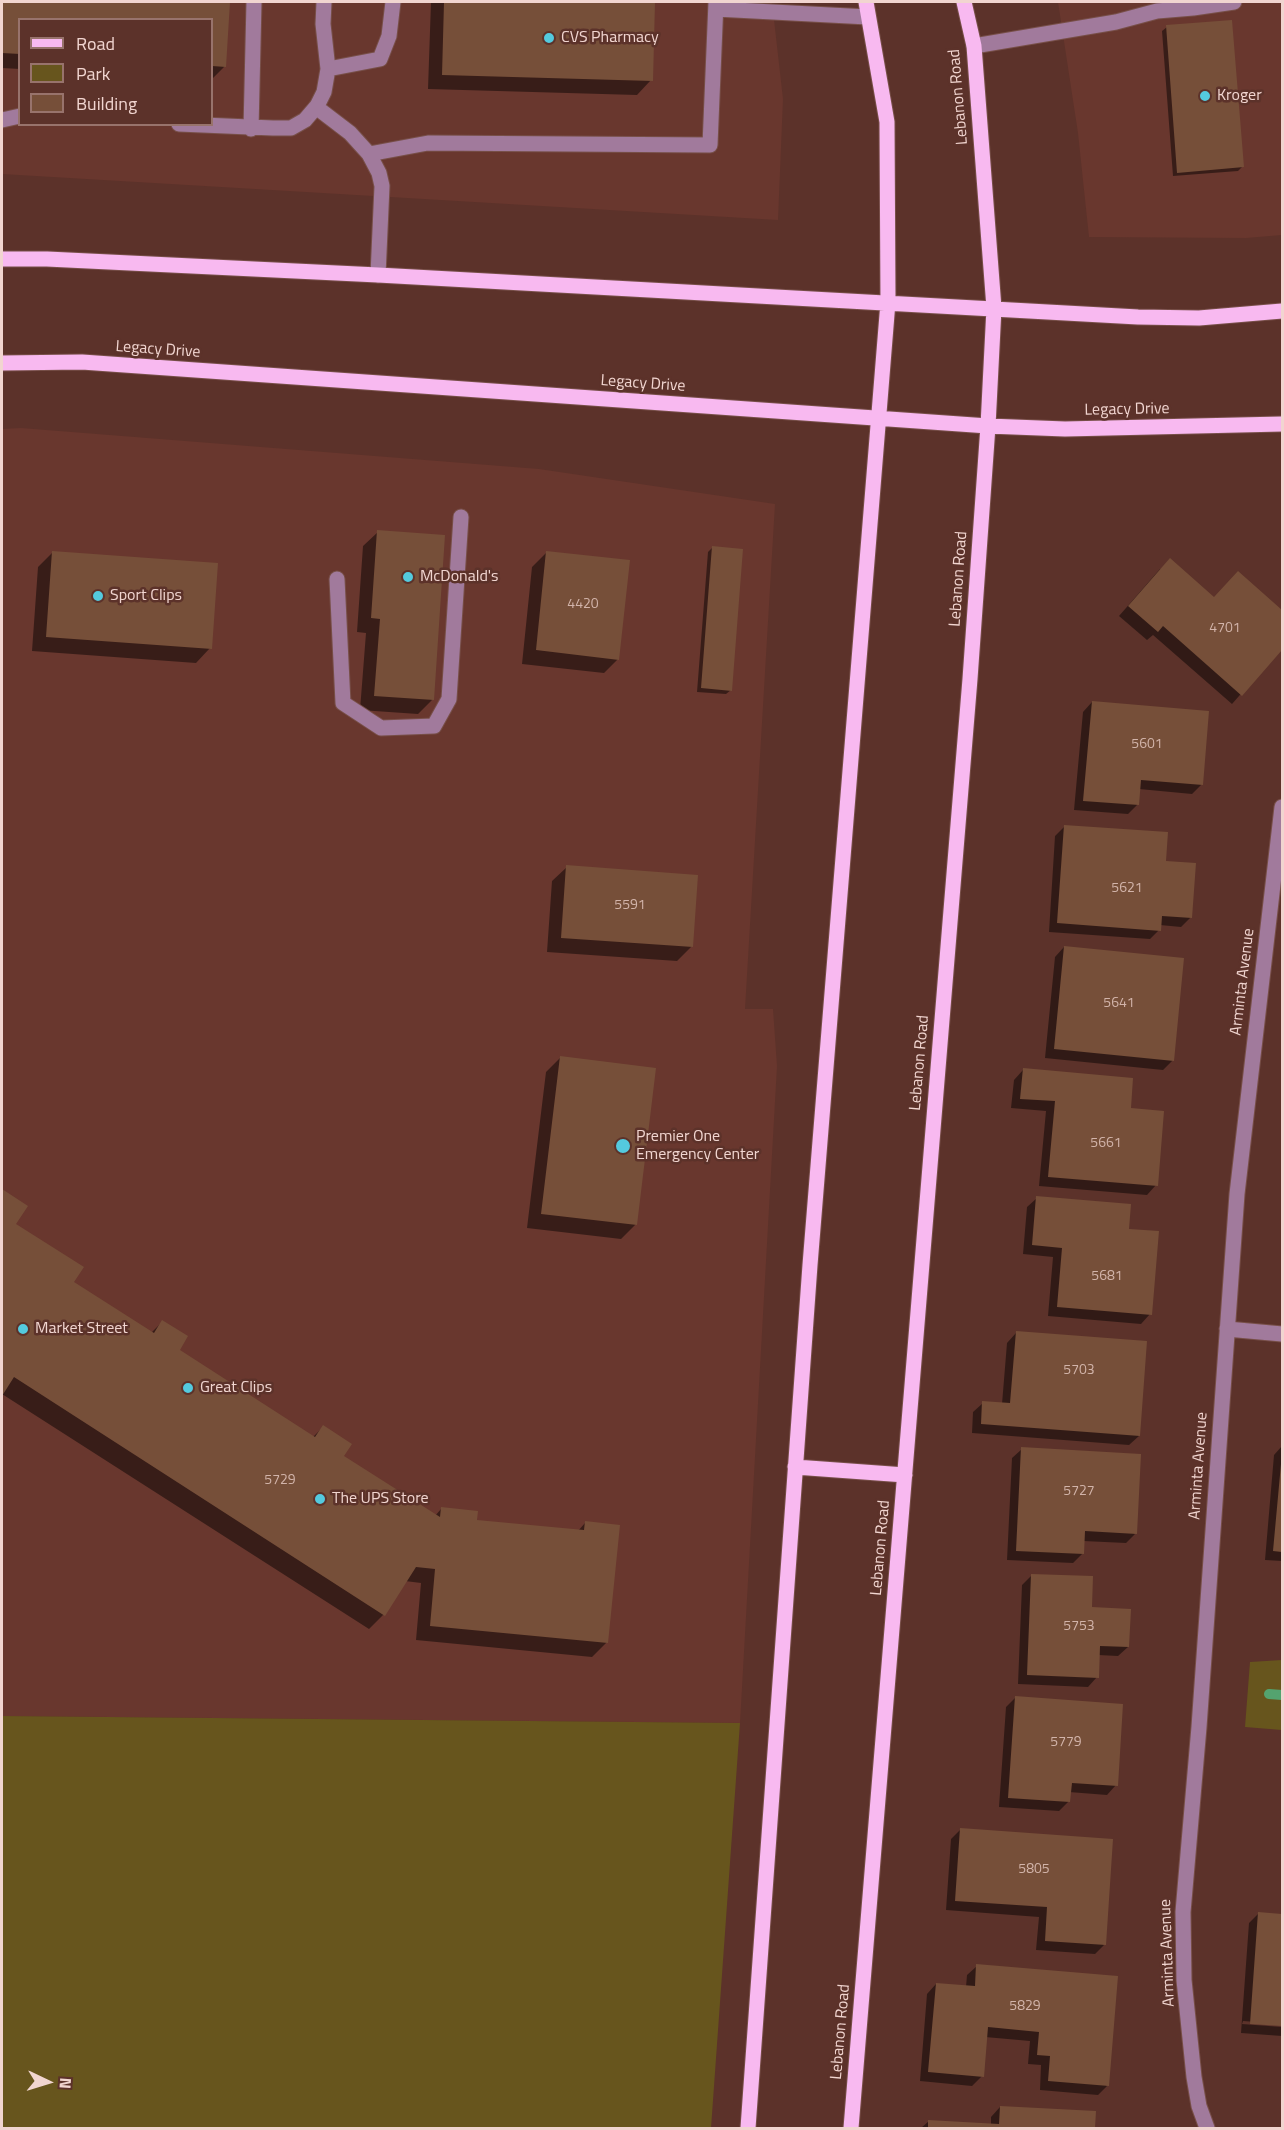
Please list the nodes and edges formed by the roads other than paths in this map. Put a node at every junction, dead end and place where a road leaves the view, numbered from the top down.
1 (254, 2) edge
2 (324, 2) edge
3 (393, 2) edge
4 (964, 2) edge
5 (1234, 2) edge
6 (716, 5) edge
7 (867, 9) edge
8 (974, 46) junction
9 (328, 69) junction
10 (316, 107) junction
11 (18, 116) edge
12 (2, 120) edge
13 (208, 126) edge
14 (251, 129) junction
15 (369, 154) junction
16 (2, 259) edge
17 (378, 275) junction
18 (888, 303) junction
19 (994, 308) junction
20 (1282, 311) edge
21 (2, 363) edge
22 (877, 418) junction
23 (1282, 424) edge
24 (988, 426) junction
25 (462, 517) dead end
26 (337, 579) dead end
27 (1282, 807) edge
28 (1227, 1329) junction
29 (1282, 1334) edge
30 (795, 1467) junction
31 (905, 1474) junction
32 (748, 2128) edge
33 (851, 2128) edge
34 (1207, 2128) edge

1 - 14 street
2 - 9 street
3 - 9 street
4 - 8 main road, Lebanon Road
5 - 8 street
6 - 7 street
6 - 15 street
7 - 18 main road
8 - 19 main road, Lebanon Road
9 - 10 street
10 - 14 street
10 - 15 street
11 - 12 street
13 - 14 street
15 - 17 street
16 - 17 main road
17 - 18 main road
18 - 19 main road
18 - 22 main road
19 - 20 main road
19 - 24 main road, Lebanon Road
21 - 22 main road, Legacy Drive
22 - 24 main road, Legacy Drive
22 - 30 main road
23 - 24 main road, Legacy Drive
24 - 31 main road, Lebanon Road
25 - 26 street
27 - 28 street, Arminta Avenue
28 - 29 street
28 - 34 street, Arminta Avenue
30 - 31 main road
30 - 32 main road
31 - 33 main road, Lebanon Road

